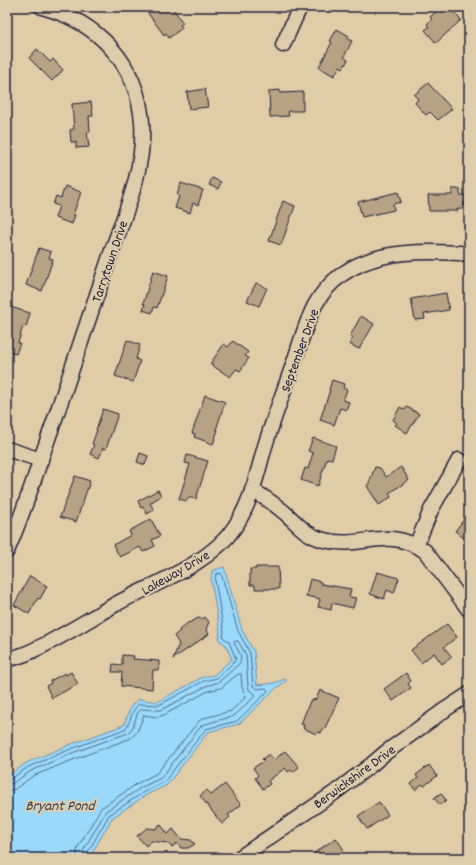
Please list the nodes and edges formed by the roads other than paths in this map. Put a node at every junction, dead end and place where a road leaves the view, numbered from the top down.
1 (42, 7) edge
2 (300, 7) edge
3 (283, 45) dead end
4 (469, 254) edge
5 (7, 449) edge
6 (40, 460) junction
7 (459, 460) dead end
8 (252, 490) junction
9 (416, 546) junction
10 (7, 551) edge
11 (469, 610) edge
12 (7, 659) edge
13 (469, 694) edge
14 (239, 858) edge

1 - 6 street, Tarrytown Drive
2 - 3 street
4 - 8 street, September Drive
5 - 6 street
6 - 10 street, Tarrytown Drive
7 - 9 street
8 - 9 street
8 - 12 street, Lakeway Drive
9 - 11 street
13 - 14 street, Berwickshire Drive

